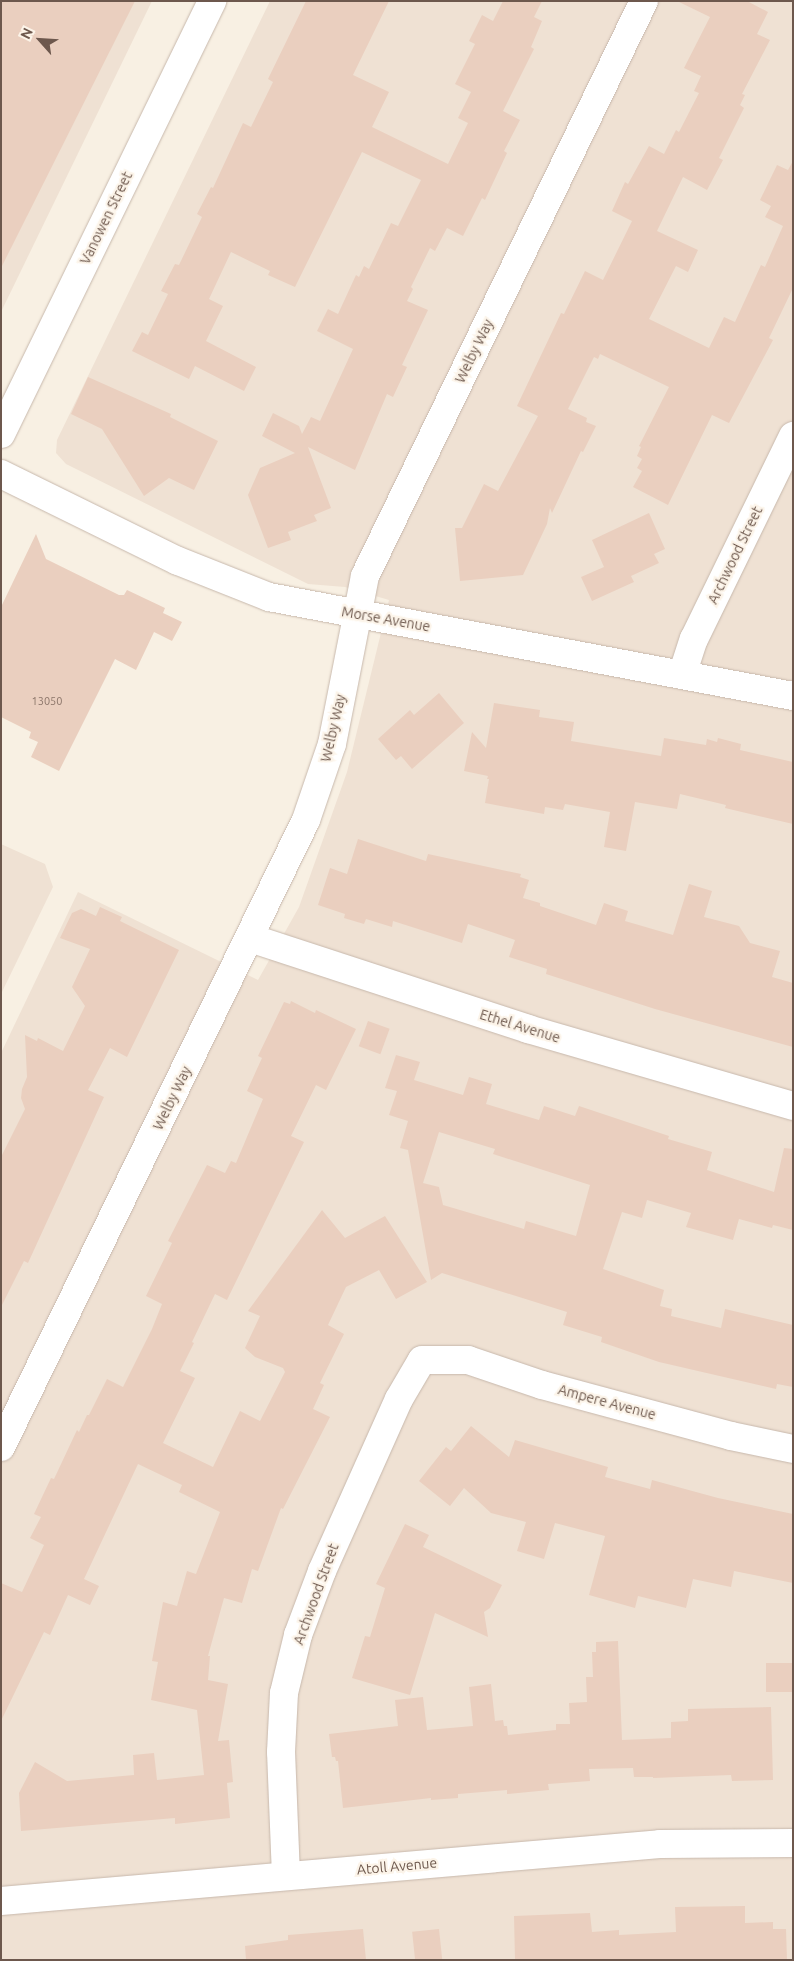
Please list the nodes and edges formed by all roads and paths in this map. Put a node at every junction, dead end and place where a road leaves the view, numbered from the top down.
1 (212, 1) edge
2 (644, 1) edge
3 (1, 434) edge
4 (793, 436) edge
5 (1, 474) edge
6 (356, 615) junction
7 (682, 675) junction
8 (793, 696) edge
9 (250, 938) junction
10 (793, 1106) edge
11 (422, 1360) joint
12 (1, 1447) edge
13 (793, 1449) edge
14 (793, 1843) edge
15 (286, 1876) junction
16 (1, 1901) edge

1 - 3 street, Vanowen Street
2 - 6 street, Welby Way
4 - 7 street, Archwood Street
5 - 6 street, Morse Avenue
6 - 7 street, Morse Avenue
6 - 9 street, Welby Way
7 - 8 street, Morse Avenue
9 - 10 street, Ethel Avenue
9 - 12 street, Welby Way
11 - 13 street, Ampere Avenue
11 - 15 street, Archwood Street
14 - 15 street, Atoll Avenue
15 - 16 street, Atoll Avenue

